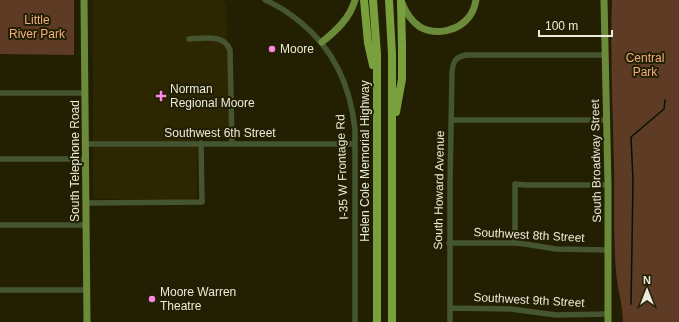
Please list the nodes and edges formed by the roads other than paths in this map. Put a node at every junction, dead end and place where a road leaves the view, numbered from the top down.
1 (84, 0) edge
2 (265, 0) edge
3 (355, 0) edge
4 (364, 0) edge
5 (373, 0) edge
6 (389, 0) edge
7 (476, 0) edge
8 (604, 0) edge
9 (401, 1) edge
10 (190, 39) dead end
11 (322, 42) junction
12 (605, 55) junction
13 (377, 80) junction
14 (0, 93) edge
15 (85, 93) junction
16 (452, 120) junction
17 (607, 120) junction
18 (392, 135) junction
19 (201, 143) junction
20 (86, 144) junction
21 (232, 144) junction
22 (355, 144) junction
23 (0, 159) edge
24 (86, 159) junction
25 (608, 185) junction
26 (86, 203) junction
27 (0, 225) edge
28 (86, 225) junction
29 (449, 243) junction
30 (515, 243) junction
31 (607, 250) junction
32 (0, 290) edge
33 (87, 290) junction
34 (450, 308) junction
35 (608, 318) edge
36 (87, 322) edge
37 (355, 322) edge
38 (377, 322) edge
39 (392, 322) edge
40 (450, 322) edge

1 - 15 main road, South Telephone Road
2 - 11 street, I-35 W Frontage Rd
3 - 11 main road
4 - 13 highway
5 - 13 highway, Helen Cole Memorial Highway
6 - 18 highway
7 - 9 main road
8 - 12 main road, South Broadway Street
9 - 18 highway
10 - 21 street
11 - 22 street, I-35 W Frontage Rd
12 - 16 street, South Howard Avenue
12 - 17 main road, South Broadway Street
13 - 38 highway, Helen Cole Memorial Highway
14 - 15 street
15 - 20 main road, South Telephone Road
16 - 17 street
16 - 29 street, South Howard Avenue
17 - 25 main road, South Broadway Street
18 - 39 highway
19 - 20 street, Southwest 6th Street
19 - 21 street, Southwest 6th Street
19 - 26 street
20 - 24 main road, South Telephone Road
21 - 22 street, Southwest 6th Street
22 - 37 street, I-35 W Frontage Rd
23 - 24 street
24 - 26 main road, South Telephone Road
25 - 30 street
25 - 31 main road, South Broadway Street
26 - 28 main road, South Telephone Road
27 - 28 street
28 - 33 main road, South Telephone Road
29 - 30 street, Southwest 8th Street
29 - 34 street, South Howard Avenue
30 - 31 street, Southwest 8th Street
31 - 35 main road, South Broadway Street
32 - 33 street
33 - 36 main road, South Telephone Road
34 - 35 street, Southwest 9th Street
34 - 40 street, South Howard Avenue

